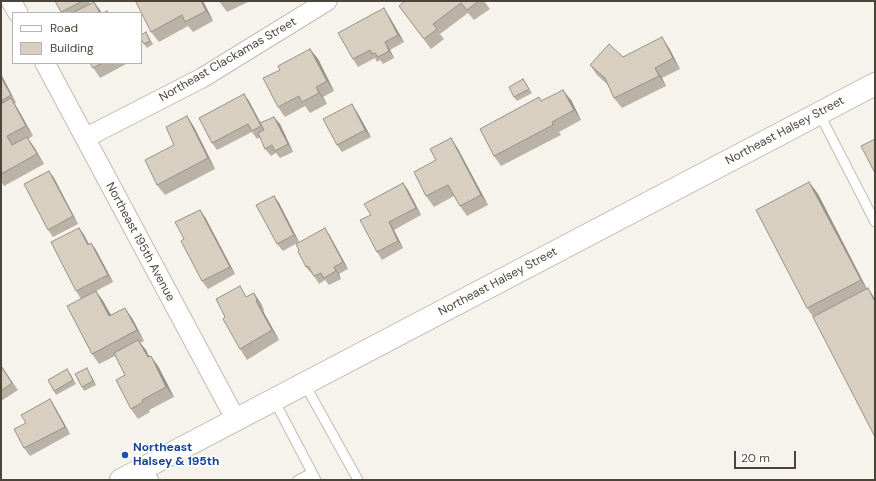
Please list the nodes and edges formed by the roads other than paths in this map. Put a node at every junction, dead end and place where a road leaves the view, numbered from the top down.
1 (11, 1) edge
2 (327, 1) edge
3 (17, 12) edge
4 (46, 64) edge
5 (875, 84) edge
6 (819, 113) junction
7 (85, 138) junction
8 (875, 222) edge
9 (304, 384) junction
10 (274, 400) junction
11 (236, 420) junction
12 (150, 473) edge
13 (314, 476) edge
14 (121, 480) edge
15 (298, 480) edge
16 (358, 480) edge

1 - 3 street
2 - 7 street, Northeast Clackamas Street
4 - 7 street, Northeast 195th Avenue
5 - 6 street, Northeast Halsey Street
6 - 8 lane
6 - 9 street, Northeast Halsey Street
7 - 11 street, Northeast 195th Avenue
9 - 10 street, Northeast Halsey Street
9 - 16 lane
10 - 11 street, Northeast Halsey Street
10 - 13 lane
11 - 12 street, Northeast Halsey Street
12 - 14 street, Northeast Halsey Street
13 - 15 lane

